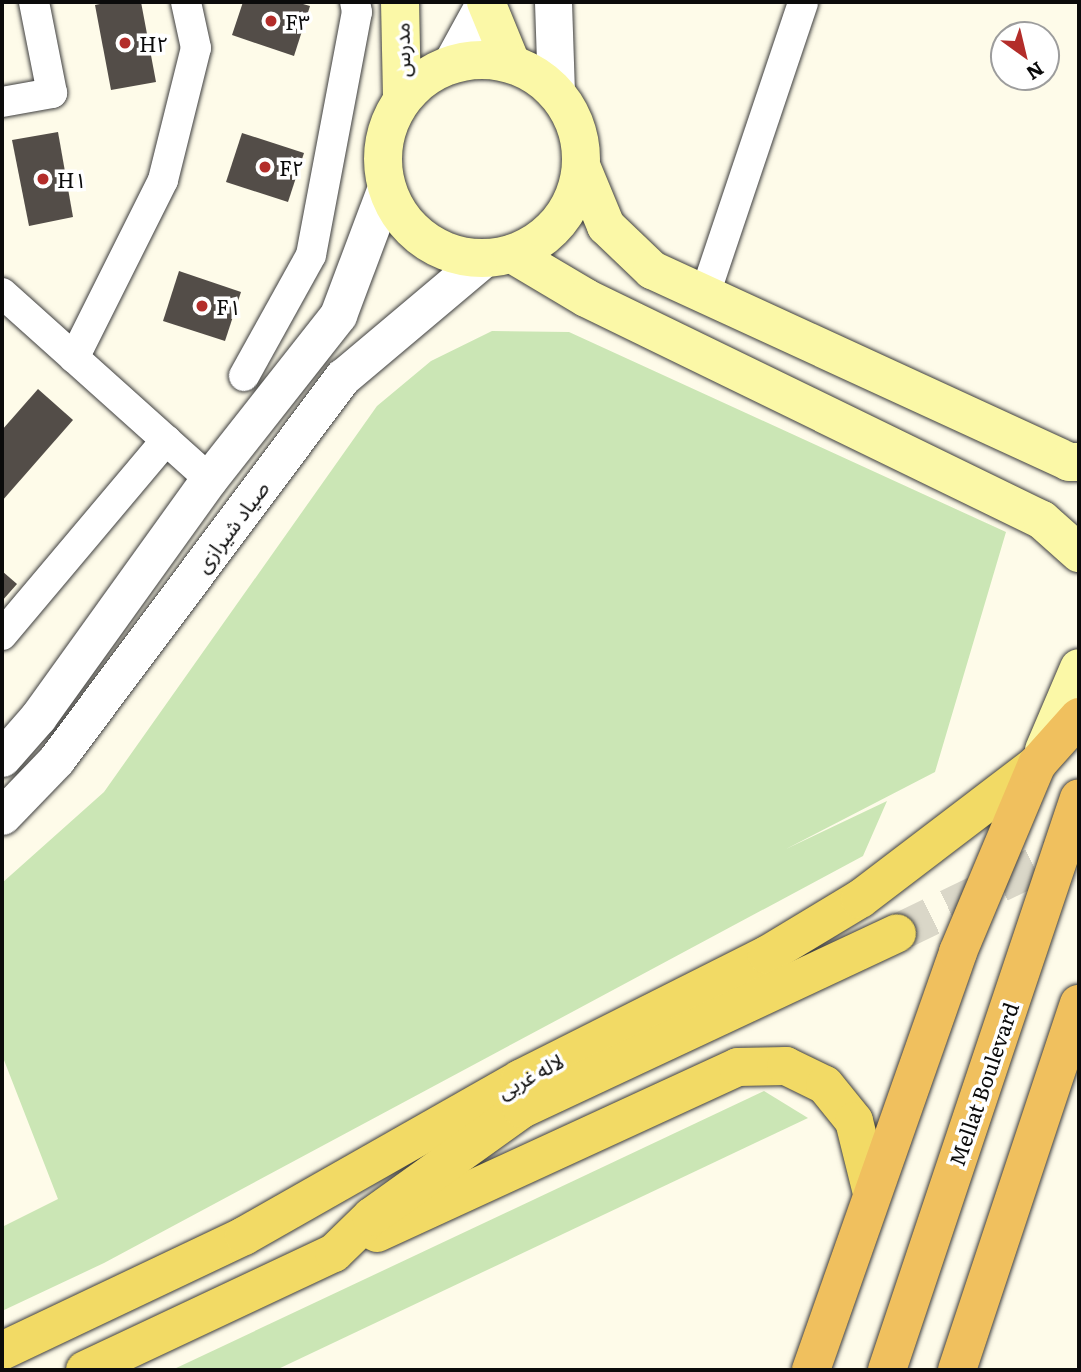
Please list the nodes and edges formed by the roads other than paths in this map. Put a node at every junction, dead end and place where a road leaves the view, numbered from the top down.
1 (34, 2) edge
2 (186, 2) edge
3 (355, 2) edge
4 (400, 2) edge
5 (486, 2) edge
6 (553, 2) edge
7 (803, 2) edge
8 (511, 63) junction
9 (451, 64) junction
10 (556, 91) junction
11 (402, 99) junction
12 (2, 102) edge
13 (582, 168) junction
14 (386, 187) junction
15 (498, 257) junction
16 (2, 293) edge
17 (705, 294) junction
18 (74, 358) junction
19 (244, 376) dead end
20 (166, 440) junction
21 (1079, 462) edge
22 (209, 479) junction
23 (1079, 553) edge
24 (2, 635) edge
25 (1079, 668) edge
26 (1079, 718) edge
27 (2, 758) edge
28 (1037, 764) junction
29 (1079, 798) edge
30 (2, 816) edge
31 (897, 933) tunnel mouth
32 (1079, 1004) edge
33 (871, 1189) junction
34 (334, 1253) junction
35 (2, 1350) edge
36 (85, 1370) edge
37 (811, 1370) edge
38 (887, 1370) edge
39 (957, 1370) edge

1 - 12 street
2 - 18 street
3 - 19 street
4 - 11 main road, مدرس
5 - 8 main road
5 - 9 street
6 - 10 street
7 - 17 street
8 - 9 main road
8 - 10 main road
9 - 11 main road
10 - 13 main road
11 - 14 main road
13 - 15 main road
13 - 17 main road
14 - 15 main road
14 - 22 street, صیاد شیرازی
15 - 23 main road
15 - 30 street, صیاد شیرازی
16 - 18 street
17 - 21 main road
18 - 20 street
20 - 22 street
20 - 24 street
22 - 27 street, صیاد شیرازی
25 - 28 main road
26 - 28 highway
28 - 33 highway
28 - 35 main road, لاله غربی
29 - 38 highway, Mellat Boulevard
31 - 34 main road, لاله غربی
32 - 39 highway
33 - 34 main road
33 - 37 highway
34 - 36 main road, لاله غربی

